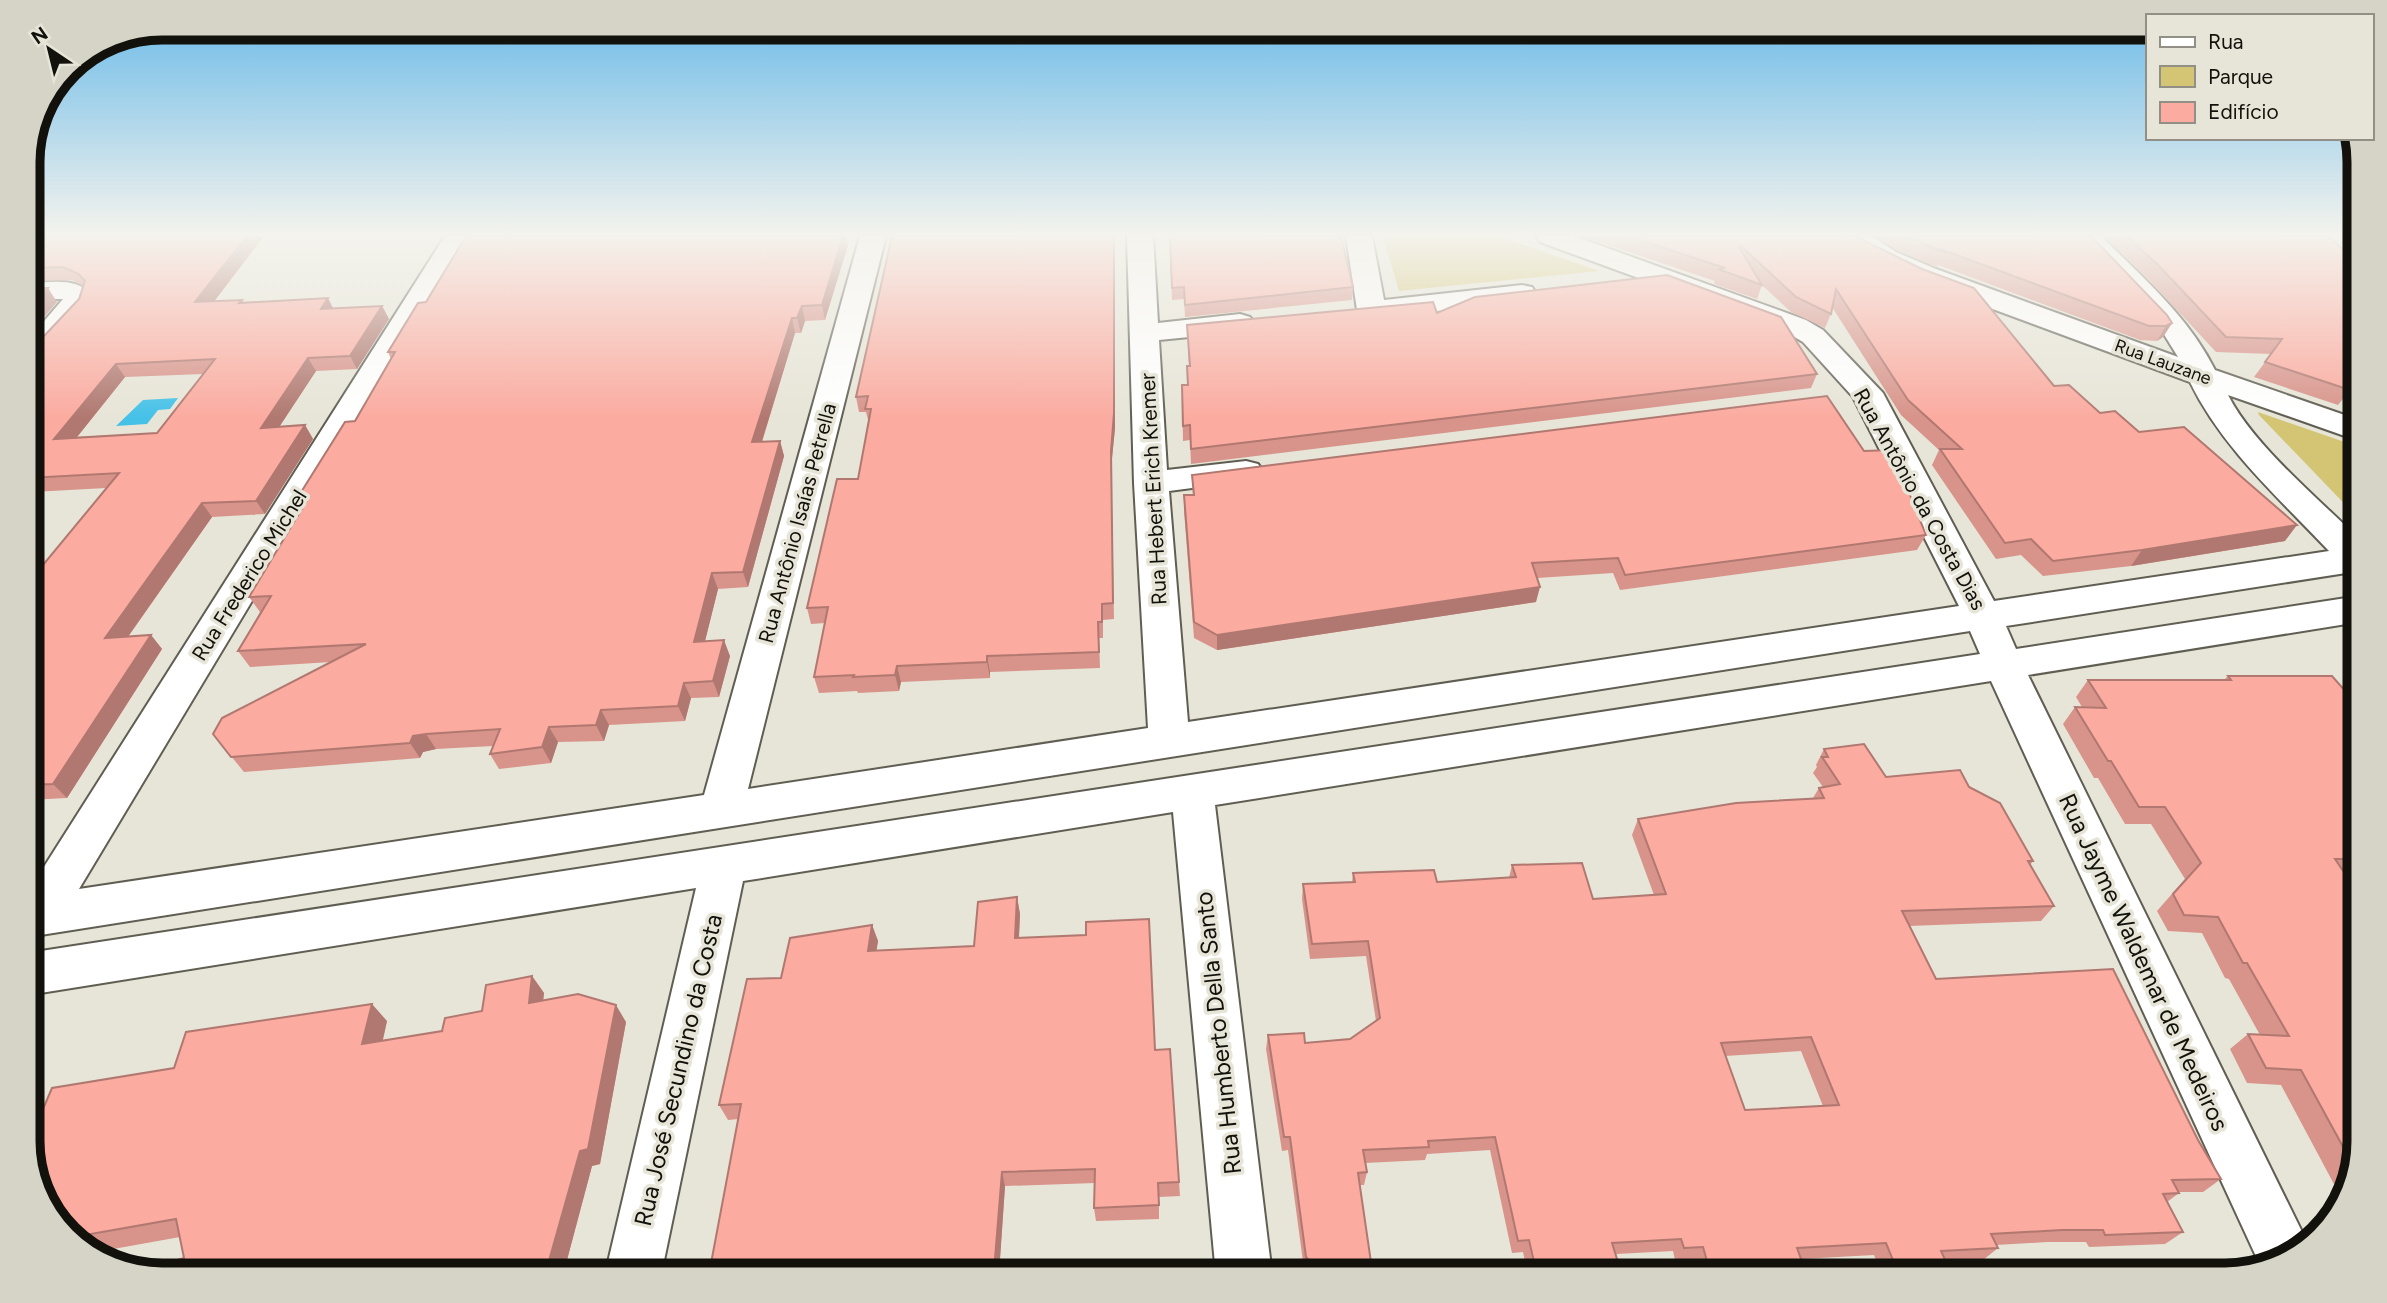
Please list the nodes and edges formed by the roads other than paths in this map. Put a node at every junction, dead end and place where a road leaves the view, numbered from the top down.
1 (78, 297) edge
2 (420, 297) edge
3 (857, 297) edge
4 (1143, 297) edge
5 (1358, 297) edge
6 (1486, 297) edge
7 (1718, 297) edge
8 (1988, 297) edge
9 (2145, 297) edge
10 (1265, 321) edge
11 (1145, 333) junction
12 (41, 344) edge
13 (2202, 376) junction
14 (1867, 393) junction
15 (1829, 398) edge
16 (2346, 427) edge
17 (1274, 468) edge
18 (1150, 483) junction
19 (2346, 546) edge
20 (2346, 561) edge
21 (2346, 611) edge
22 (1983, 616) junction
23 (2003, 664) junction
24 (1168, 741) junction
25 (1192, 792) junction
26 (721, 810) junction
27 (724, 865) junction
28 (41, 905) edge
29 (41, 915) edge
30 (41, 972) edge
31 (2281, 1248) edge
32 (636, 1263) edge
33 (1243, 1263) edge

1 - 12 street
2 - 28 street, Rua Frederico Michel
3 - 26 street, Rua Antônio Isaías Petrella
4 - 11 street, Rua Hebert Erich Kremer
5 - 6 street
7 - 14 street, Rua Antônio da Costa Dias
8 - 13 street, Rua Lauzane
9 - 13 street
10 - 11 street
11 - 18 street, Rua Hebert Erich Kremer
13 - 16 street, Rua Lauzane
13 - 19 street
14 - 15 street
14 - 22 street, Rua Antônio da Costa Dias
17 - 18 street
18 - 24 street, Rua Hebert Erich Kremer
20 - 22 street
21 - 23 street
22 - 23 street, Rua Antônio da Costa Dias
22 - 24 street
23 - 25 street
23 - 31 street, Rua Jayme Waldemar de Medeiros
24 - 26 street
25 - 27 street
25 - 33 street, Rua Humberto Della Santo
26 - 29 street
27 - 30 street
27 - 32 street, Rua José Secundino da Costa

